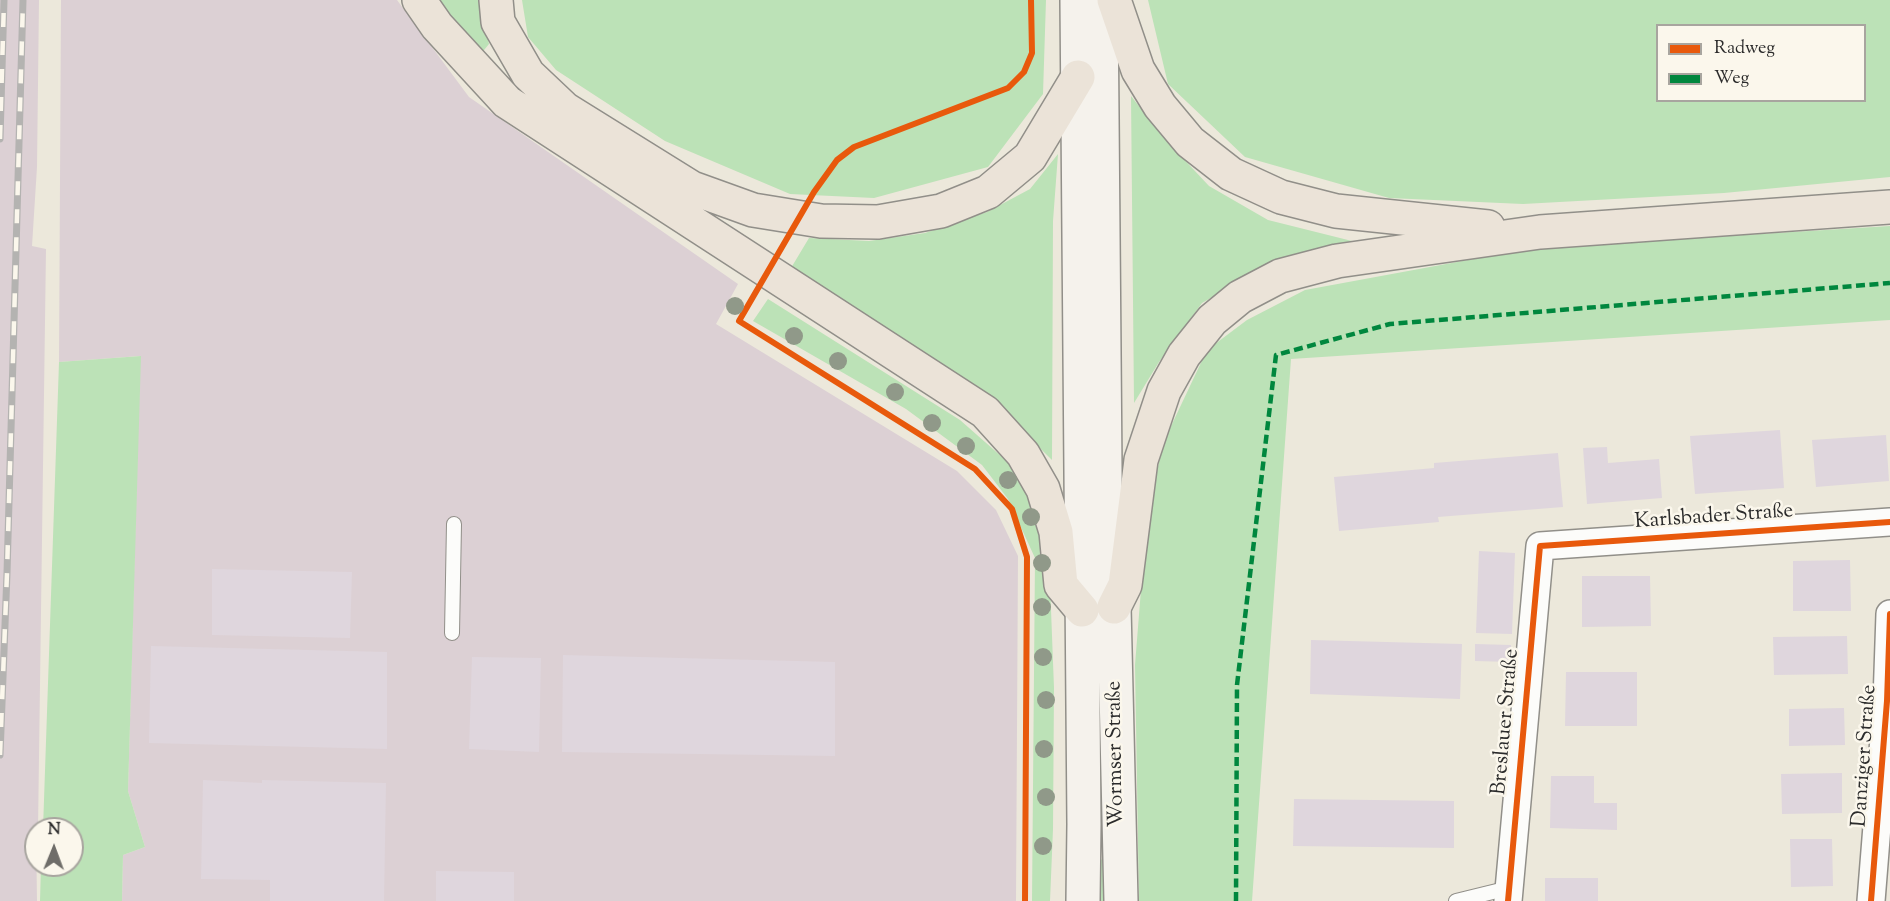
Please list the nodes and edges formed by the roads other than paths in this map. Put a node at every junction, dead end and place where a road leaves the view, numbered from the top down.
1 (419, 0) edge
2 (496, 0) edge
3 (1077, 0) edge
4 (1101, 0) edge
5 (1113, 0) edge
6 (1078, 77) junction
7 (1890, 207) edge
8 (1540, 232) junction
9 (1890, 522) edge
10 (454, 524) dead end
11 (1540, 546) joint
12 (1114, 607) junction
13 (1082, 610) junction
14 (1890, 614) edge
15 (452, 633) dead end
16 (1508, 894) edge
17 (1083, 901) edge
18 (1121, 901) edge
19 (1456, 901) edge
20 (1871, 901) edge

1 - 13 highway
2 - 6 highway
3 - 6 main road
4 - 12 main road, Wormser Straße
5 - 8 highway
6 - 13 main road
7 - 8 highway
8 - 12 highway
9 - 11 street, Karlsbader Straße
10 - 15 lane
11 - 16 street, Breslauer Straße
12 - 18 main road, Wormser Straße
13 - 17 main road
14 - 20 street, Danziger Straße
16 - 19 lane

